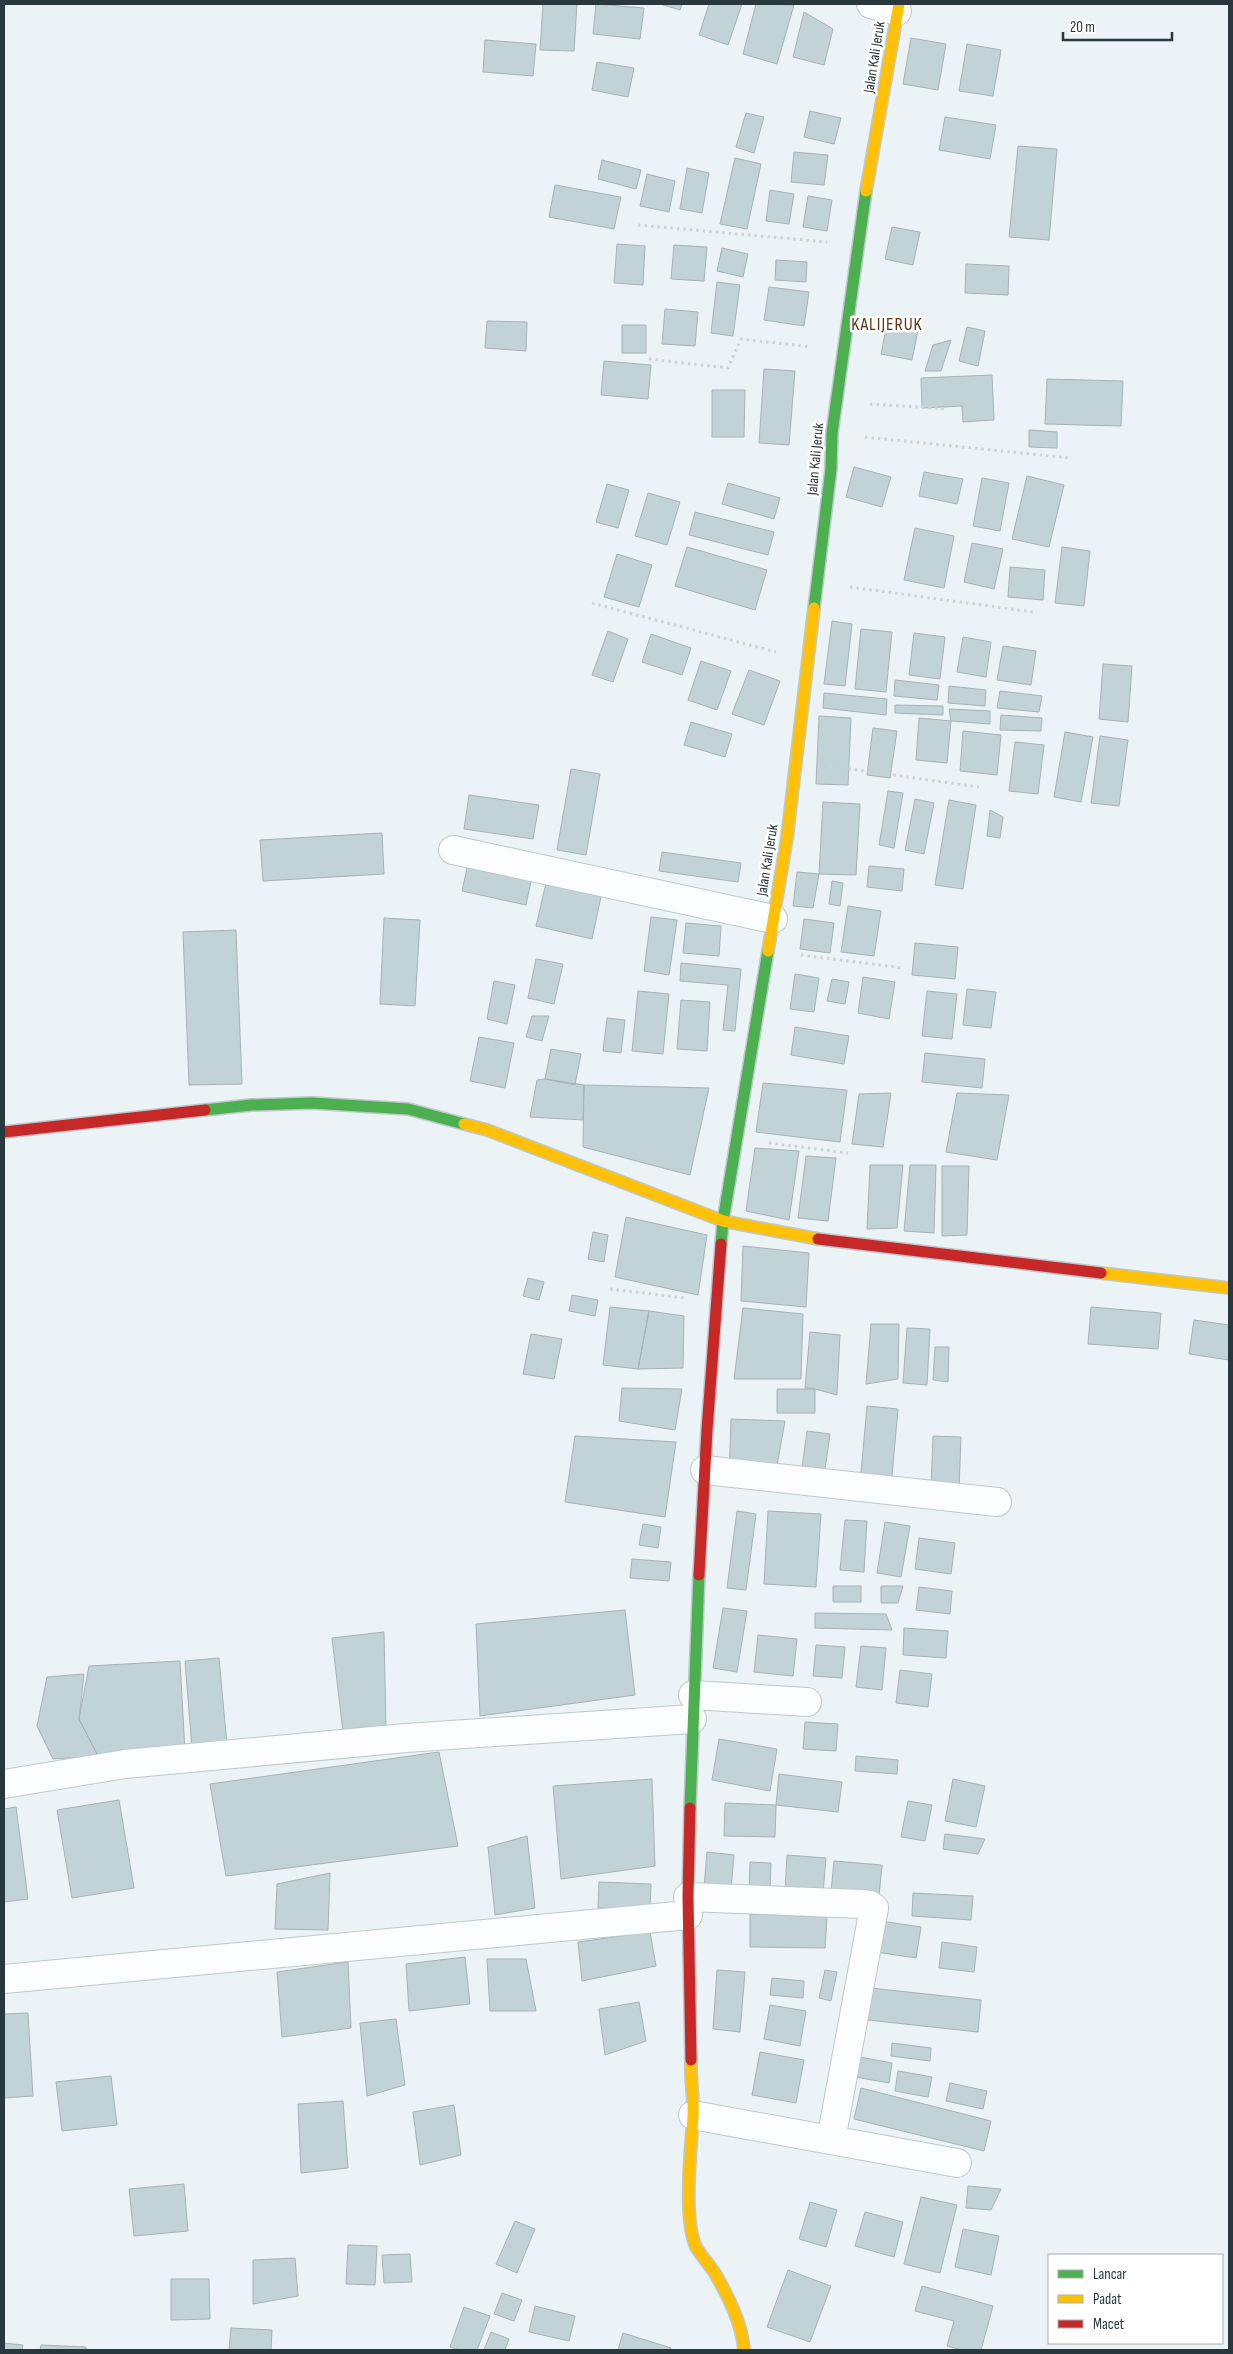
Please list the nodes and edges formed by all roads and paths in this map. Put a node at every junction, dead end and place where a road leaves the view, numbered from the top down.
1 (871, 4) edge
2 (898, 7) edge
3 (638, 225) dead end
4 (858, 245) junction
5 (844, 351) junction
6 (648, 359) dead end
7 (837, 401) junction
8 (948, 409) dead end
9 (832, 433) junction
10 (1070, 458) dead end
11 (817, 582) junction
12 (592, 602) dead end
13 (1033, 612) dead end
14 (808, 661) junction
15 (796, 761) junction
16 (979, 787) dead end
17 (452, 850) dead end
18 (773, 919) junction
19 (768, 951) junction
20 (903, 968) dead end
21 (4, 1132) edge
22 (737, 1139) junction
23 (848, 1153) dead end
24 (723, 1222) junction
25 (1229, 1288) edge
26 (610, 1289) dead end
27 (716, 1301) junction
28 (705, 1470) junction
29 (997, 1502) dead end
30 (807, 1702) dead end
31 (693, 1707) junction
32 (4, 1784) edge
33 (688, 1906) junction
34 (4, 1979) edge
35 (693, 2115) junction
36 (831, 2140) junction
37 (957, 2163) dead end
38 (744, 2350) edge

1 - 2 street
2 - 4 street, Jalan Kali Jeruk
3 - 4 path
4 - 5 street, Jalan Kali Jeruk
5 - 6 path
5 - 7 street, Jalan Kali Jeruk
7 - 8 path
7 - 9 street, Jalan Kali Jeruk
9 - 10 path
9 - 11 street, Jalan Kali Jeruk
11 - 13 path
11 - 14 street, Jalan Kali Jeruk
12 - 14 path
14 - 15 street, Jalan Kali Jeruk
15 - 16 path
15 - 18 street, Jalan Kali Jeruk
17 - 18 street
18 - 19 street, Jalan Kali Jeruk
19 - 20 path
19 - 22 street, Jalan Kali Jeruk
21 - 24 street
22 - 23 path
22 - 24 street, Jalan Kali Jeruk
24 - 25 street
24 - 27 street, Jalan Kali Jeruk
26 - 27 path
27 - 28 street, Jalan Kali Jeruk
28 - 29 street
28 - 31 street, Jalan Kali Jeruk
30 - 31 street
31 - 32 street
31 - 33 street, Jalan Kali Jeruk
33 - 34 street
33 - 35 street, Jalan Kali Jeruk
33 - 36 street
35 - 36 street
35 - 38 street, Jalan Kali Jeruk
36 - 37 street

